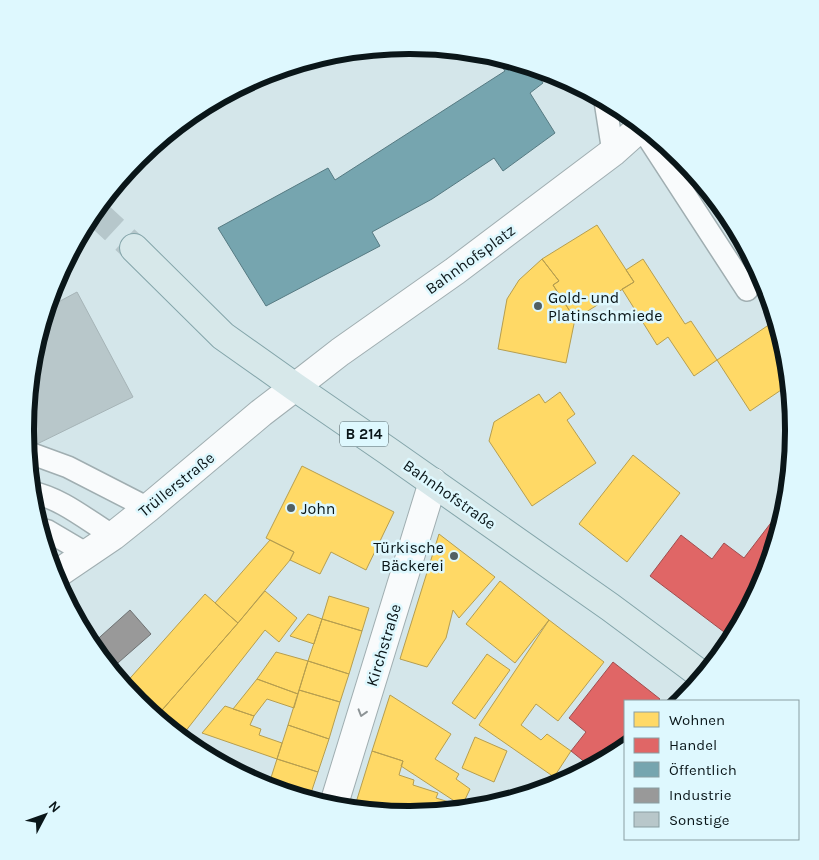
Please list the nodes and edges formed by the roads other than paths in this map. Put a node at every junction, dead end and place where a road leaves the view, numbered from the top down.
1 (607, 111) edge
2 (637, 131) edge
3 (653, 144) edge
4 (613, 152) junction
5 (134, 248) tunnel mouth
6 (747, 290) dead end
7 (295, 386) junction
8 (35, 455) edge
9 (433, 482) junction
10 (39, 494) edge
11 (148, 508) junction
12 (48, 531) edge
13 (113, 536) junction
14 (87, 554) junction
15 (61, 570) edge
16 (697, 672) edge
17 (336, 799) edge

1 - 4 lane
2 - 4 street, Bahnhofsplatz
3 - 6 lane
4 - 7 street, Bahnhofsplatz
5 - 7 main road, Bahnhofstraße / B 214
7 - 9 main road, Bahnhofstraße / B 214
7 - 11 street, Trüllerstraße
8 - 11 lane
9 - 16 main road, Bahnhofstraße / B 214
9 -> 17 street, Kirchstraße
10 - 13 lane
11 - 13 street, Trüllerstraße
12 - 14 lane
13 - 14 street, Trüllerstraße
14 - 15 street, Trüllerstraße

